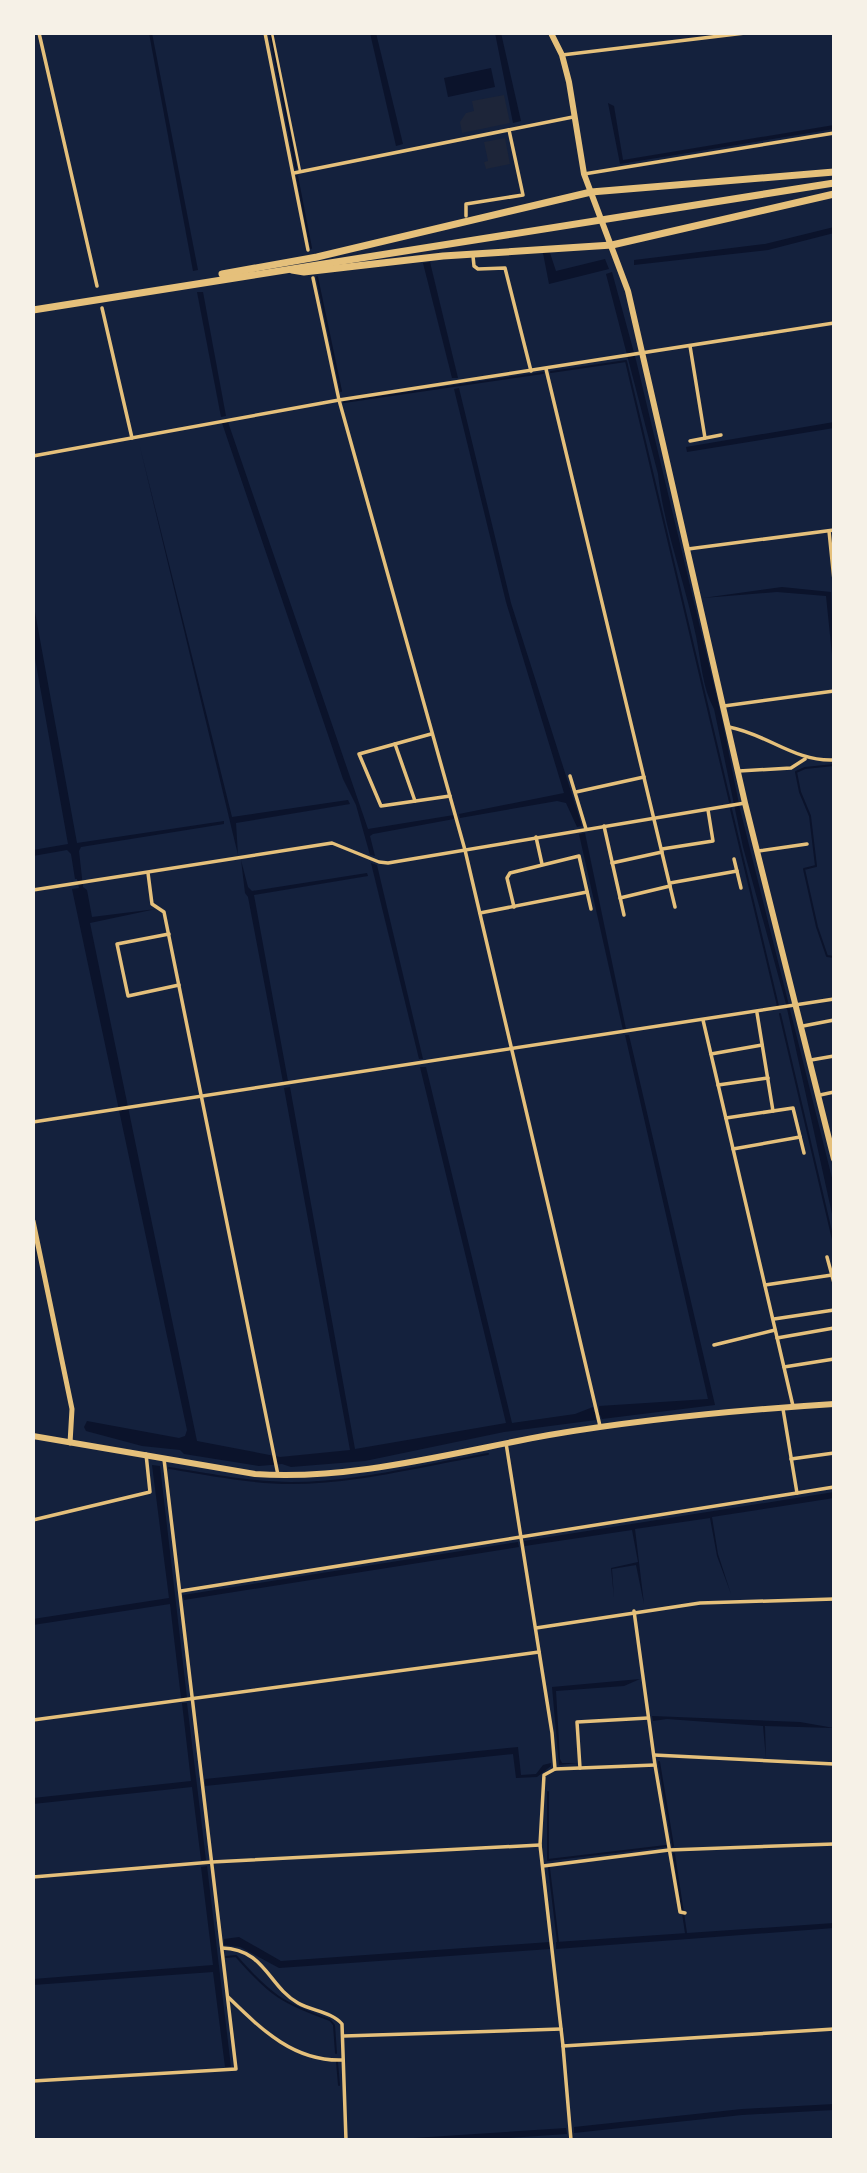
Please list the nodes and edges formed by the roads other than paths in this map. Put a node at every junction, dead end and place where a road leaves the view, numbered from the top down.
1 (39, 33) edge
2 (265, 33) edge
3 (272, 33) edge
4 (551, 33) edge
5 (745, 33) edge
6 (699, 36) edge
7 (562, 55) junction
8 (575, 117) junction
9 (509, 130) junction
10 (834, 133) edge
11 (300, 172) junction
12 (834, 172) edge
13 (294, 173) junction
14 (584, 174) junction
15 (834, 183) edge
16 (591, 192) junction
17 (834, 194) edge
18 (466, 216) dead end
19 (612, 245) junction
20 (308, 250) dead end
21 (472, 257) dead end
22 (287, 269) junction
23 (313, 278) dead end
24 (209, 281) junction
25 (97, 286) dead end
26 (102, 308) dead end
27 (33, 310) edge
28 (834, 323) edge
29 (690, 346) junction
30 (638, 355) junction
31 (546, 369) junction
32 (531, 371) junction
33 (339, 400) junction
34 (721, 435) dead end
35 (132, 438) junction
36 (705, 438) junction
37 (690, 440) dead end
38 (33, 456) edge
39 (832, 531) edge
40 (688, 549) junction
41 (834, 580) edge
42 (834, 691) edge
43 (724, 706) junction
44 (729, 727) junction
45 (432, 734) junction
46 (395, 744) junction
47 (806, 759) junction
48 (834, 760) edge
49 (739, 771) junction
50 (570, 775) dead end
51 (644, 777) junction
52 (576, 792) junction
53 (450, 796) junction
54 (415, 801) junction
55 (743, 804) junction
56 (708, 810) junction
57 (654, 818) junction
58 (604, 826) junction
59 (586, 829) junction
60 (536, 837) junction
61 (807, 844) dead end
62 (466, 850) junction
63 (662, 851) junction
64 (758, 851) junction
65 (734, 859) dead end
66 (612, 863) junction
67 (542, 864) junction
68 (737, 871) junction
69 (148, 873) junction
70 (670, 884) junction
71 (741, 888) dead end
72 (33, 890) edge
73 (587, 892) junction
74 (620, 898) junction
75 (514, 907) junction
76 (675, 907) dead end
77 (591, 909) dead end
78 (480, 913) junction
79 (624, 915) dead end
80 (169, 934) junction
81 (179, 985) junction
82 (834, 999) edge
83 (797, 1006) junction
84 (757, 1013) junction
85 (703, 1020) junction
86 (834, 1020) edge
87 (803, 1026) junction
88 (762, 1045) junction
89 (512, 1049) junction
90 (711, 1054) junction
91 (834, 1056) edge
92 (811, 1060) junction
93 (768, 1078) junction
94 (718, 1085) junction
95 (834, 1092) edge
96 (820, 1095) junction
97 (202, 1096) junction
98 (773, 1111) junction
99 (726, 1118) junction
100 (33, 1122) edge
101 (800, 1137) junction
102 (733, 1149) junction
103 (804, 1153) dead end
104 (834, 1159) edge
105 (33, 1221) edge
106 (827, 1257) dead end
107 (832, 1275) junction
108 (834, 1283) edge
109 (765, 1286) junction
110 (834, 1310) edge
111 (773, 1320) junction
112 (834, 1328) edge
113 (775, 1330) junction
114 (777, 1338) junction
115 (714, 1345) dead end
116 (834, 1359) edge
117 (784, 1367) junction
118 (834, 1404) edge
119 (793, 1406) junction
120 (783, 1407) junction
121 (600, 1426) junction
122 (33, 1436) edge
123 (70, 1443) junction
124 (506, 1443) junction
125 (834, 1453) edge
126 (146, 1454) junction
127 (164, 1457) junction
128 (791, 1459) junction
129 (278, 1471) junction
130 (834, 1487) edge
131 (797, 1493) junction
132 (33, 1520) edge
133 (521, 1538) junction
134 (180, 1591) junction
135 (834, 1599) edge
136 (634, 1611) junction
137 (536, 1628) junction
138 (539, 1653) junction
139 (192, 1699) junction
140 (649, 1718) junction
141 (33, 1720) edge
142 (654, 1755) junction
143 (834, 1764) edge
144 (655, 1765) junction
145 (580, 1768) junction
146 (555, 1769) junction
147 (834, 1844) edge
148 (540, 1845) junction
149 (669, 1850) junction
150 (212, 1862) junction
151 (543, 1866) junction
152 (33, 1877) edge
153 (682, 1912) dead end
154 (222, 1948) junction
155 (227, 1995) junction
156 (561, 2029) junction
157 (834, 2029) edge
158 (344, 2036) junction
159 (563, 2046) junction
160 (344, 2059) junction
161 (33, 2081) edge
162 (346, 2140) edge
163 (571, 2140) edge

1 - 25 street
2 - 13 street
3 - 11 street
4 - 7 main road
5 - 6 street
6 - 7 street
7 - 8 main road
8 - 9 street
8 - 14 main road
9 - 11 street
9 - 18 street
10 - 14 street
11 - 13 street
12 - 16 highway
13 - 20 street
14 - 16 main road
15 - 22 highway
16 - 19 main road
16 - 24 highway
17 - 19 highway
19 - 22 highway
19 - 30 main road
21 - 32 street
22 - 24 highway
23 - 33 street
24 - 27 highway
26 - 35 street
28 - 29 street
29 - 30 street
29 - 36 street
30 - 31 street
30 - 40 main road
31 - 32 street
31 - 51 street
32 - 33 street
33 - 35 street
33 - 45 street
34 - 36 street
35 - 38 street
36 - 37 street
39 - 40 street
39 - 41 street
40 - 43 main road
42 - 43 street
43 - 44 main road
44 - 47 street
44 - 49 main road
45 - 46 street
45 - 53 street
46 - 54 street
46 - 54 street
47 - 48 street
47 - 49 street
49 - 55 main road
50 - 52 street
51 - 52 street
51 - 57 street
52 - 59 street
53 - 54 street
53 - 62 street
55 - 56 street
55 - 64 main road
56 - 57 street
56 - 63 street
57 - 58 street
57 - 63 street
58 - 59 street
58 - 66 street
59 - 60 street
60 - 62 street
60 - 67 street
61 - 64 street
62 - 69 street
62 - 78 street
63 - 66 street
63 - 70 street
64 - 83 main road
65 - 68 street
66 - 74 street
67 - 73 street
67 - 75 street
68 - 70 street
68 - 71 street
69 - 72 street
69 - 80 street
70 - 74 street
70 - 76 street
73 - 75 street
73 - 77 street
74 - 79 street
75 - 78 street
78 - 89 street
80 - 81 street
80 - 81 street
81 - 97 street
82 - 83 street
83 - 84 street
83 - 87 main road
84 - 85 street
84 - 88 street
85 - 89 street
85 - 90 street
86 - 87 street
87 - 92 main road
88 - 90 street
88 - 93 street
89 - 97 street
89 - 121 street
90 - 94 street
91 - 92 street
92 - 96 main road
93 - 94 street
93 - 98 street
94 - 99 street
95 - 96 street
96 - 104 main road
97 - 100 street
97 - 129 street
98 - 99 street
98 - 101 street
99 - 102 street
101 - 102 street
101 - 103 street
102 - 109 street
105 - 123 street
106 - 107 street
107 - 108 street
107 - 109 street
109 - 111 street
110 - 111 street
111 - 113 street
112 - 114 street
113 - 114 street
113 - 115 street
114 - 117 street
116 - 117 street
117 - 119 street
118 - 119 main road
119 - 120 main road
120 - 121 main road
120 - 128 street
121 - 124 main road
122 - 123 main road
123 - 126 main road
124 - 129 main road
124 - 133 street
125 - 128 street
126 - 127 main road
126 - 132 street
127 - 129 main road
127 - 134 street
128 - 131 street
130 - 131 street
131 - 133 street
133 - 134 street
133 - 137 street
134 - 139 street
135 - 136 street
136 - 137 street
136 - 140 street
137 - 138 street
138 - 139 street
138 - 146 street
139 - 141 street
139 - 150 street
140 - 142 street
140 - 145 street
142 - 143 street
142 - 144 street
144 - 145 street
144 - 149 street
145 - 146 street
146 - 148 street
147 - 149 street
148 - 150 street
148 - 151 street
149 - 151 street
149 - 153 street
150 - 152 street
150 - 154 street
151 - 156 street
154 - 155 street
154 - 158 street
155 - 160 street
155 - 161 street
156 - 158 street
156 - 159 street
157 - 159 street
158 - 160 street
159 - 163 street
160 - 162 street

